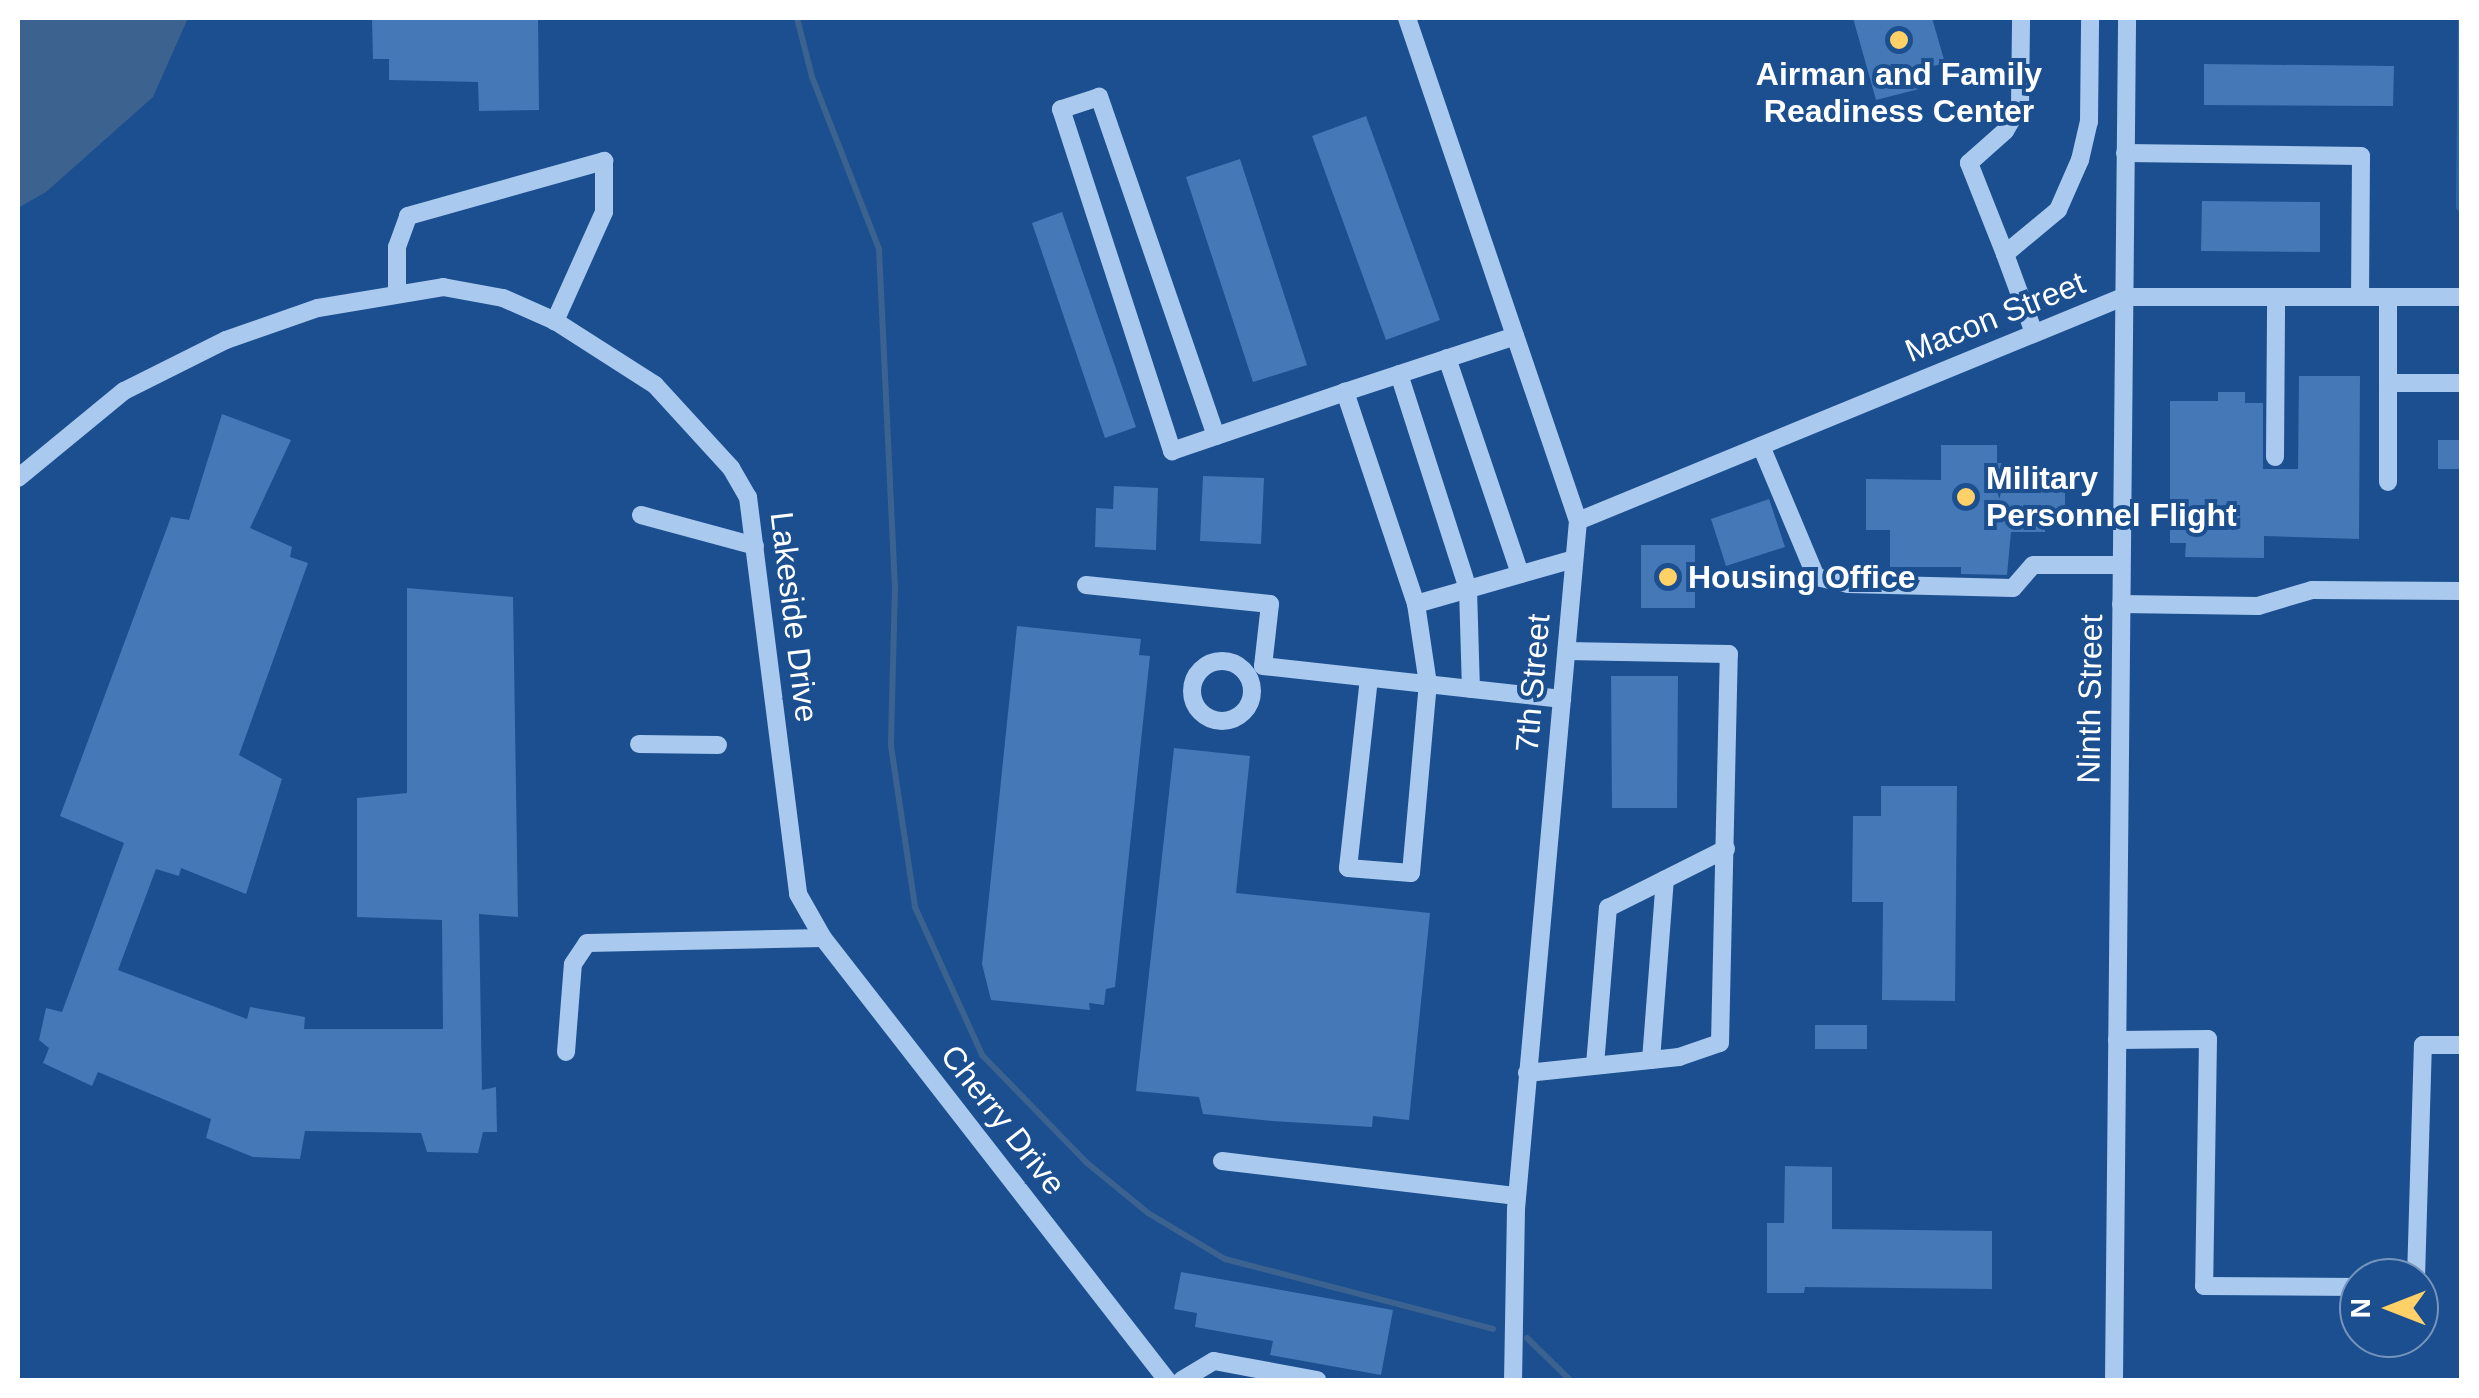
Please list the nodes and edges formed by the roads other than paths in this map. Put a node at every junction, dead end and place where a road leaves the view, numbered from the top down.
1 (1407, 18) edge
2 (2022, 18) edge
3 (2090, 18) edge
4 (2127, 18) edge
5 (2125, 153) junction
6 (2006, 254) junction
7 (397, 290) junction
8 (2123, 297) junction
9 (2276, 297) junction
10 (2360, 297) junction
11 (2388, 297) junction
12 (2462, 297) edge
13 (556, 321) junction
14 (2034, 334) junction
15 (1515, 336) junction
16 (1447, 358) junction
17 (1399, 374) junction
18 (2462, 382) edge
19 (2388, 383) junction
20 (1345, 392) junction
21 (1216, 436) junction
22 (1761, 446) junction
23 (2275, 457) dead end
24 (18, 478) edge
25 (2388, 482) dead end
26 (640, 516) dead end
27 (1578, 521) junction
28 (755, 546) junction
29 (1574, 559) junction
30 (2121, 566) junction
31 (1520, 574) junction
32 (1086, 585) dead end
33 (1468, 589) junction
34 (2462, 591) edge
35 (1416, 604) junction
36 (2120, 604) junction
37 (1567, 652) junction
38 (1369, 678) junction
39 (1428, 684) junction
40 (1472, 689) junction
41 (1562, 699) junction
42 (640, 744) dead end
43 (718, 744) dead end
44 (1726, 850) junction
45 (1665, 880) junction
46 (822, 938) junction
47 (2117, 1040) junction
48 (2462, 1045) edge
49 (566, 1052) dead end
50 (1652, 1060) junction
51 (1595, 1066) junction
52 (1527, 1072) junction
53 (1222, 1161) dead end
54 (1517, 1196) junction
55 (2417, 1258) edge
56 (2339, 1287) edge
57 (1168, 1380) edge
58 (1182, 1380) edge
59 (1317, 1380) edge
60 (1513, 1380) edge
61 (2114, 1380) edge

1 - 15 street, 7th Street
2 - 6 street
3 - 6 street
4 - 5 street, Ninth Street
5 - 8 street, Ninth Street
5 - 10 street
6 - 14 street
7 - 13 street, Lakeside Drive
7 - 13 street
7 - 24 street, Lakeside Drive
8 - 9 street, Macon Street
8 - 14 street, Macon Street
8 - 30 street, Ninth Street
9 - 10 street, Macon Street
9 - 23 street
10 - 11 street, Macon Street
11 - 12 street, Macon Street
11 - 19 street
13 - 28 street, Lakeside Drive
14 - 22 street, Macon Street
15 - 16 street
15 - 27 street, 7th Street
16 - 17 street
16 - 31 street
17 - 20 street
17 - 33 street
18 - 19 street
19 - 25 street
20 - 21 street
20 - 35 street
21 - 21 street
22 - 27 street, Macon Street
22 - 30 street
26 - 28 street
27 - 29 street, 7th Street
28 - 46 street, Lakeside Drive
29 - 31 street
29 - 37 street, 7th Street
30 - 36 street, Ninth Street
31 - 33 street
32 - 38 street
33 - 35 street
33 - 40 street
34 - 36 street
35 - 39 street
36 - 47 street, Ninth Street
37 - 41 street, 7th Street
37 - 44 street
38 - 39 street
38 - 39 street
39 - 40 street
40 - 41 street
41 - 52 street, 7th Street
42 - 43 street
44 - 45 street
44 - 50 street
45 - 50 street
45 - 51 street
46 - 49 street
46 - 57 street, Cherry Drive
47 - 56 street
47 - 61 street, Ninth Street
48 - 55 street
50 - 51 street
51 - 52 street
52 - 54 street, 7th Street
53 - 54 street
54 - 60 street, 7th Street
58 - 59 street

